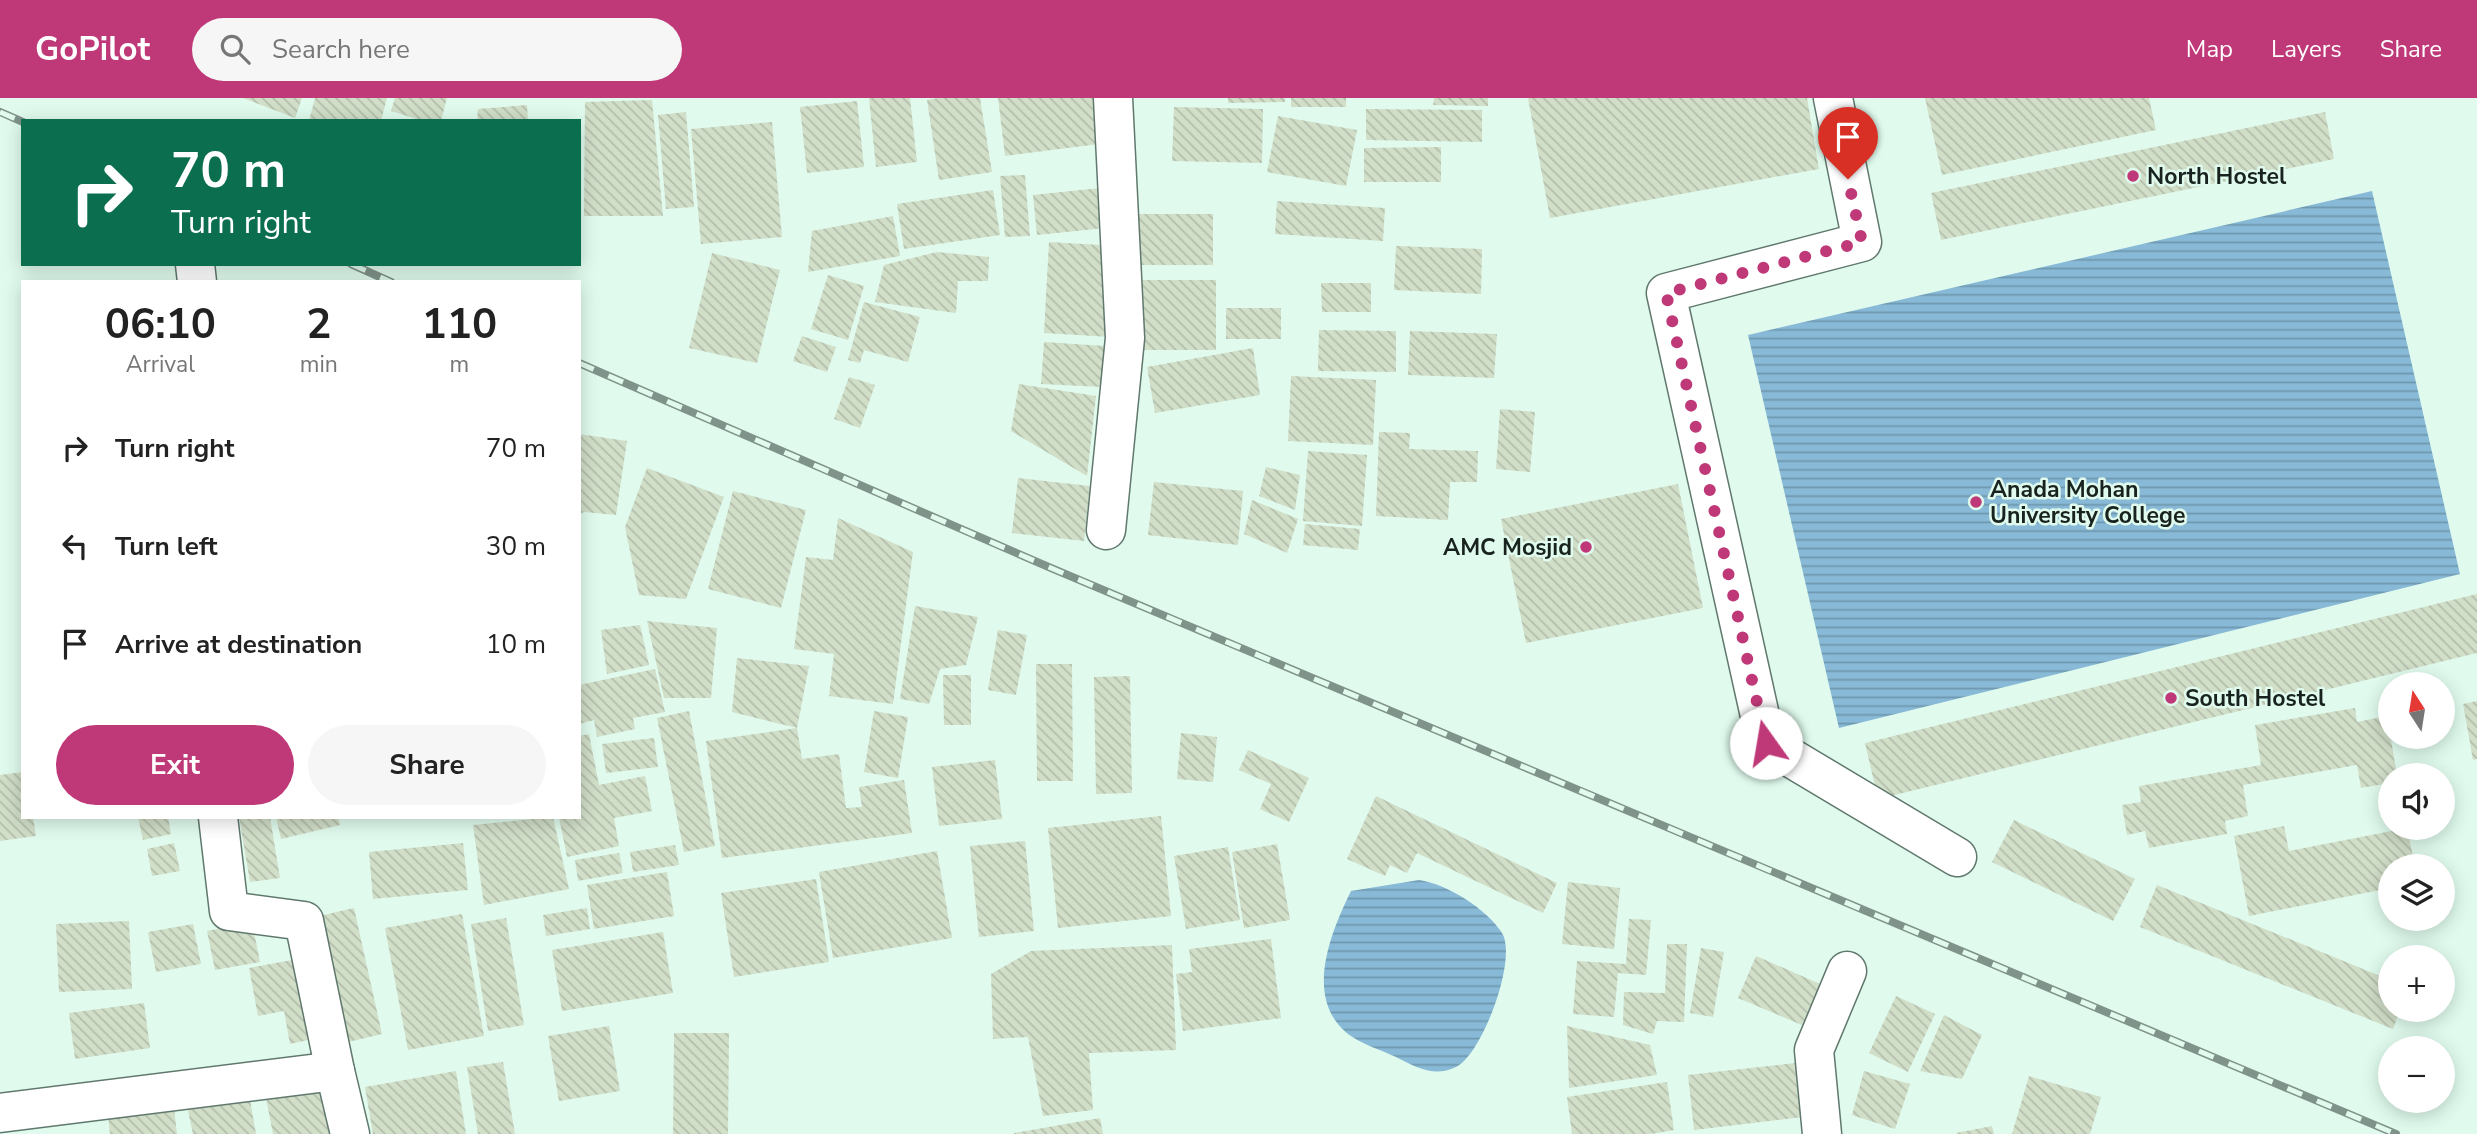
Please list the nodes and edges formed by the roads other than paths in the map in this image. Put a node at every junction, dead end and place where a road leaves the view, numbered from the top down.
1 (1113, 98) edge
2 (1833, 98) edge
3 (1107, 530) dead end
4 (218, 819) edge
5 (1957, 857) dead end
6 (1847, 971) dead end
7 (335, 1071) junction
8 (0, 1113) edge
9 (350, 1134) edge
10 (1822, 1134) edge

1 - 3 street
2 - 5 street
4 - 7 street
6 - 10 street
7 - 8 street
7 - 9 street

